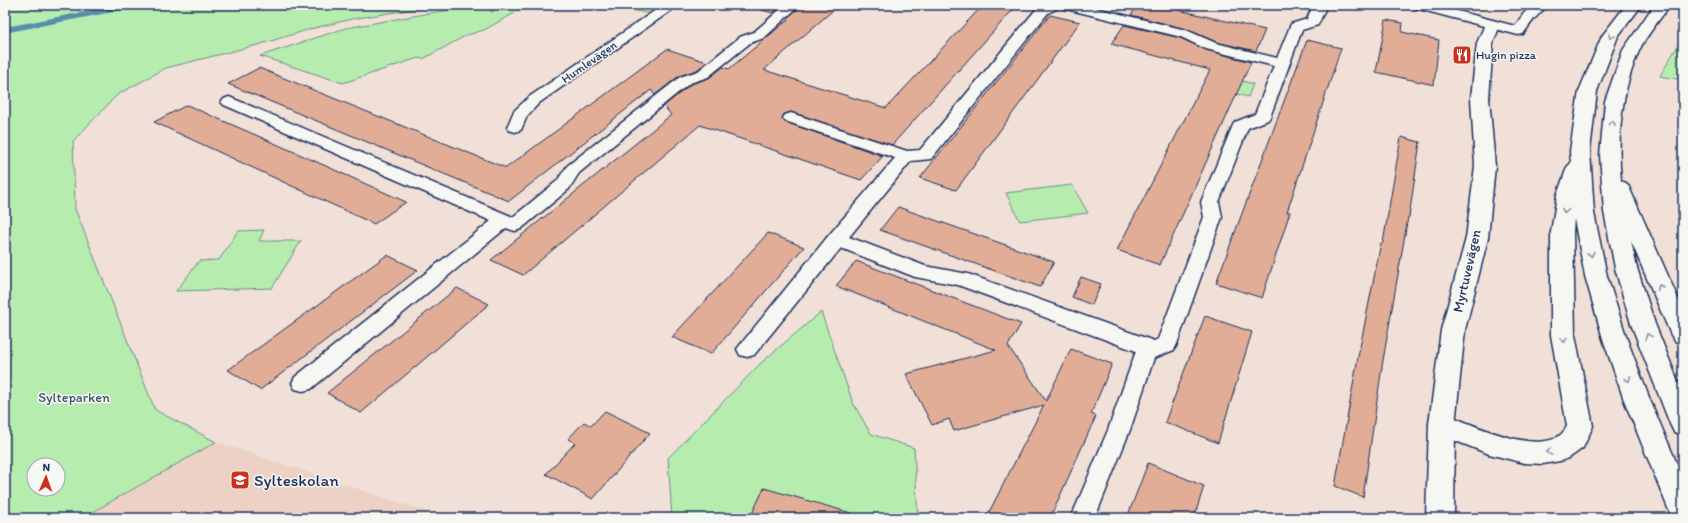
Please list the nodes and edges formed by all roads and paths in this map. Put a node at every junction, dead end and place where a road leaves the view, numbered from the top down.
1 (672, 5) edge
2 (793, 5) edge
3 (1053, 5) edge
4 (1067, 5) edge
5 (1320, 5) edge
6 (1420, 5) edge
7 (1541, 5) edge
8 (1634, 5) edge
9 (1662, 5) edge
10 (1492, 25) junction
11 (1282, 64) junction
12 (229, 102) dead end
13 (791, 118) dead end
14 (515, 127) dead end
15 (906, 156) junction
16 (1579, 160) junction
17 (1608, 162) junction
18 (504, 220) junction
19 (836, 239) junction
20 (1683, 334) edge
21 (1153, 349) junction
22 (747, 350) dead end
23 (303, 383) dead end
24 (1442, 424) junction
25 (1683, 424) edge
26 (1683, 511) edge
27 (1084, 518) edge
28 (1440, 518) edge

1 - 14 street, Humlevägen
2 - 18 street
3 - 15 street
4 - 11 street
5 - 11 street
6 - 10 street
7 - 10 street
8 -> 16 main road
17 -> 9 main road
10 - 24 main road, Myrtuvevägen
11 - 21 street
12 - 18 street
13 - 15 street
15 - 19 street
16 -> 24 main road
16 -> 26 main road
20 -> 17 main road
25 -> 17 main road
18 - 23 street
19 - 21 street
19 - 22 street
21 - 27 street
24 - 28 main road, Myrtuvevägen

